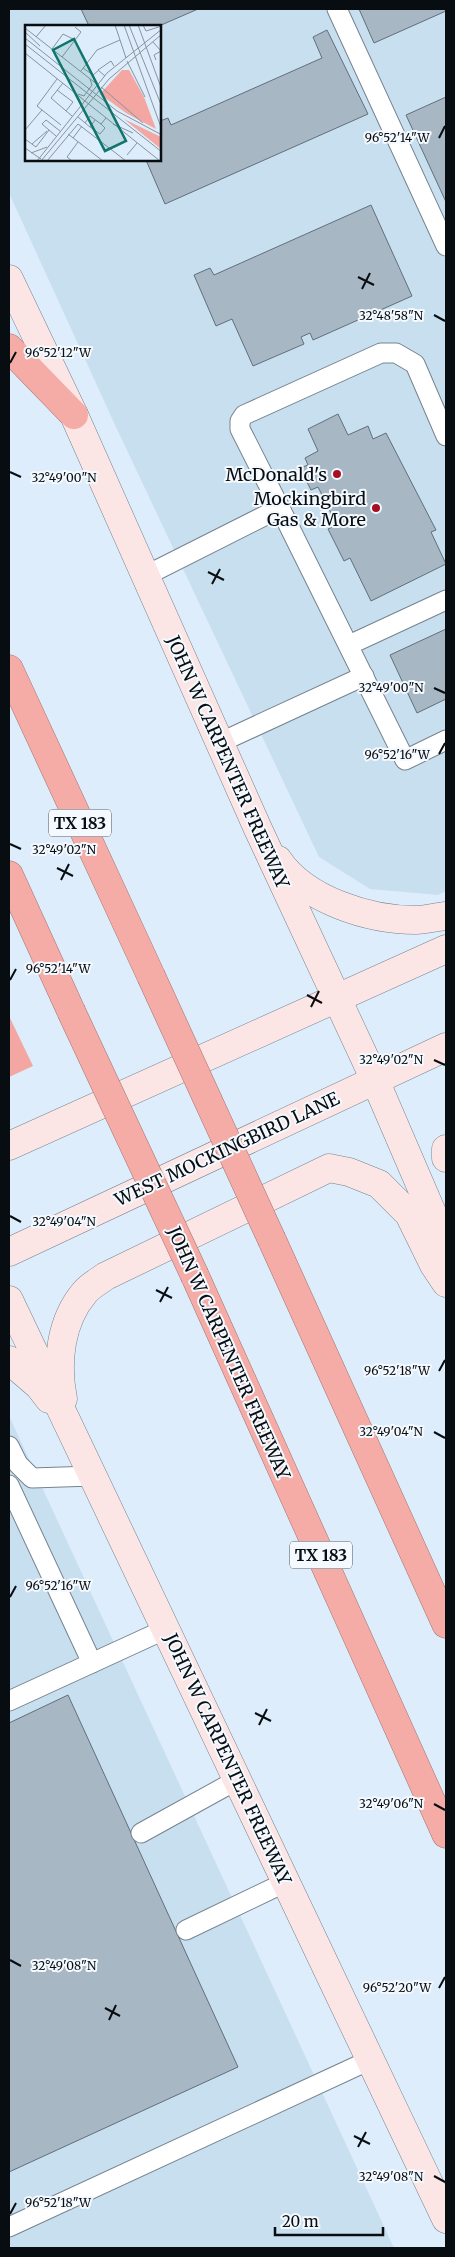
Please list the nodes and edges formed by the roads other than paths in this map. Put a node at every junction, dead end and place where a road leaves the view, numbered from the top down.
1 (337, 9) edge
2 (446, 246) edge
3 (9, 279) edge
4 (9, 348) edge
5 (74, 415) junction
6 (446, 436) edge
7 (280, 508) junction
8 (145, 576) junction
9 (446, 600) edge
10 (349, 645) junction
11 (9, 669) edge
12 (364, 676) junction
13 (446, 740) edge
14 (220, 743) junction
15 (258, 829) junction
16 (9, 875) edge
17 (446, 916) edge
18 (446, 949) edge
19 (336, 998) junction
20 (446, 1047) edge
21 (375, 1080) junction
22 (9, 1146) edge
23 (446, 1149) edge
24 (446, 1158) edge
25 (446, 1245) edge
26 (9, 1252) edge
27 (446, 1284) edge
28 (9, 1300) edge
29 (9, 1360) edge
30 (68, 1424) junction
31 (9, 1446) edge
32 (93, 1476) junction
33 (9, 1485) edge
34 (446, 1624) edge
35 (166, 1629) junction
36 (92, 1663) junction
37 (9, 1701) edge
38 (237, 1780) junction
39 (141, 1833) dead end
40 (446, 1834) edge
41 (286, 1882) junction
42 (186, 1930) dead end
43 (370, 2060) junction
44 (446, 2219) edge
45 (9, 2226) edge

1 - 2 lane
3 - 5 main road, JOHN W CARPENTER FREEWAY
4 - 5 highway
5 - 8 main road, JOHN W CARPENTER FREEWAY
6 - 7 lane
7 - 8 lane
7 - 10 lane
8 - 14 main road, JOHN W CARPENTER FREEWAY
9 - 10 lane
10 - 12 lane
11 - 34 highway, TX 183, bridge
12 - 13 lane
12 - 14 lane
14 - 15 main road, JOHN W CARPENTER FREEWAY
15 - 17 main road
15 - 19 main road, JOHN W CARPENTER FREEWAY
16 - 40 highway, JOHN W CARPENTER FREEWAY / TX 183, bridge
18 - 19 main road
19 - 21 main road, JOHN W CARPENTER FREEWAY
19 - 22 main road
20 - 21 main road, WEST MOCKINGBIRD LANE
21 - 25 main road, JOHN W CARPENTER FREEWAY
21 - 26 main road, WEST MOCKINGBIRD LANE
23 - 24 main road
27 - 30 main road
28 - 30 main road, JOHN W CARPENTER FREEWAY
29 - 30 main road
30 - 32 main road, JOHN W CARPENTER FREEWAY
31 - 32 lane
32 - 35 main road, JOHN W CARPENTER FREEWAY
33 - 36 lane
35 - 36 lane
35 - 38 main road, JOHN W CARPENTER FREEWAY
36 - 37 lane
38 - 39 lane
38 - 41 main road, JOHN W CARPENTER FREEWAY
41 - 42 lane
41 - 43 main road, JOHN W CARPENTER FREEWAY
43 - 44 main road, JOHN W CARPENTER FREEWAY
43 - 45 lane

